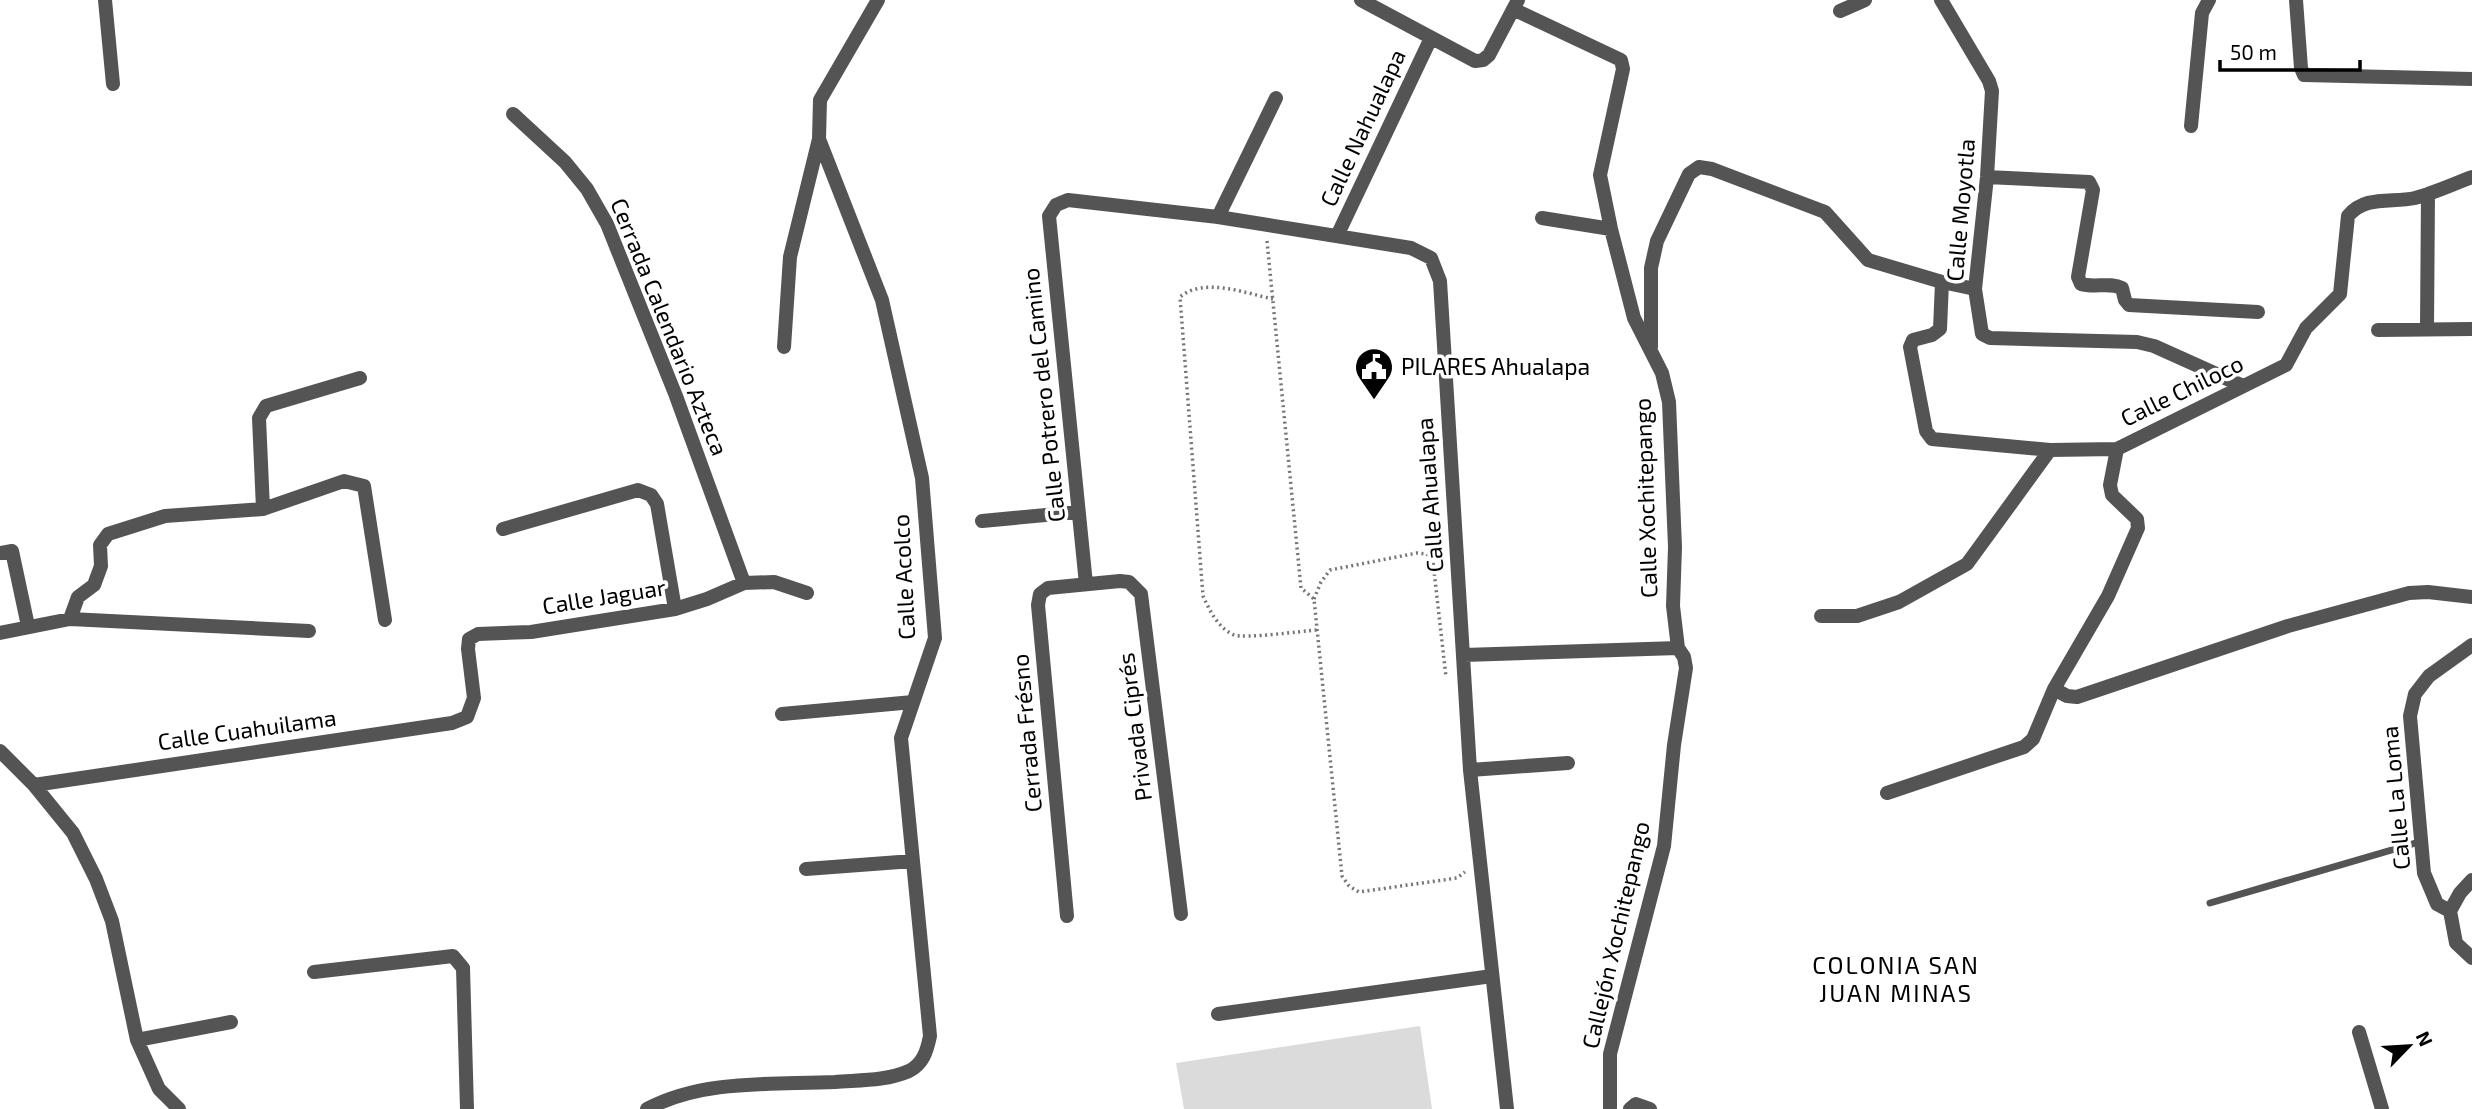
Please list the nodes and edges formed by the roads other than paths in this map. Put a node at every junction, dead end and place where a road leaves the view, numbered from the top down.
1 (106, 0) edge
2 (878, 0) edge
3 (1361, 0) edge
4 (1865, 0) edge
5 (1941, 0) edge
6 (2209, 0) edge
7 (2296, 0) edge
8 (1516, 4) edge
9 (1840, 11) dead end
10 (1431, 38) junction
11 (2472, 79) edge
12 (113, 84) dead end
13 (1276, 99) dead end
14 (513, 114) dead end
15 (2191, 126) dead end
16 (819, 139) junction
17 (1987, 177) junction
18 (2472, 177) edge
19 (2428, 194) junction
20 (1056, 205) joint
21 (1218, 217) junction
22 (1542, 218) dead end
23 (1611, 229) junction
24 (1337, 236) junction
25 (1942, 282) junction
26 (1975, 289) junction
27 (2258, 312) dead end
28 (2427, 328) junction
29 (2472, 328) edge
30 (2378, 330) dead end
31 (784, 347) dead end
32 (1651, 347) junction
33 (360, 378) dead end
34 (2243, 386) junction
35 (2117, 449) junction
36 (2050, 450) junction
37 (263, 509) junction
38 (1078, 512) junction
39 (982, 521) dead end
40 (503, 529) dead end
41 (0, 554) edge
42 (744, 583) junction
43 (1086, 584) junction
44 (807, 593) dead end
45 (2472, 597) edge
46 (676, 609) junction
47 (1821, 617) dead end
48 (70, 619) junction
49 (386, 620) dead end
50 (28, 626) junction
51 (309, 631) dead end
52 (0, 633) edge
53 (2472, 645) edge
54 (1678, 648) junction
55 (1464, 655) junction
56 (2053, 689) junction
57 (913, 702) junction
58 (782, 714) dead end
59 (467, 717) joint
60 (0, 751) edge
61 (1568, 763) dead end
62 (1470, 770) junction
63 (34, 785) junction
64 (1887, 793) dead end
65 (2419, 842) junction
66 (913, 862) junction
67 (806, 869) dead end
68 (2472, 880) edge
69 (2210, 903) dead end
70 (2450, 911) junction
71 (1181, 914) dead end
72 (1067, 916) dead end
73 (2472, 958) edge
74 (314, 972) dead end
75 (1492, 976) junction
76 (1218, 1014) dead end
77 (231, 1022) dead end
78 (2359, 1032) dead end
79 (137, 1040) junction
80 (179, 1109) edge
81 (467, 1109) edge
82 (647, 1109) edge
83 (1507, 1109) edge
84 (1610, 1109) edge
85 (1630, 1109) edge
86 (1650, 1109) edge
87 (2382, 1109) edge

1 - 12 street
2 - 16 street, Calle Acolco
3 - 10 street
4 - 9 street
5 - 17 street, Calle Moyotla
6 - 15 street
7 - 11 street
8 - 10 street
8 - 23 street, Calle Xochitepango
10 - 24 street, Calle Nahualapa
13 - 21 street
14 - 42 street, Cerrada Calendario Azteca
16 - 31 street
16 - 57 street, Calle Acolco
17 - 26 street, Calle Moyotla
17 - 27 street
18 - 19 street, Calle Chiloco
19 - 28 street
19 - 34 street, Calle Chiloco
20 - 21 street, Calle Ahualapa
20 - 38 street, Calle Potrero del Camino
21 - 24 street, Calle Ahualapa
22 - 23 street
23 - 32 street, Calle Xochitepango
24 - 55 street, Calle Ahualapa
25 - 26 street
25 - 32 street
25 - 36 street, Calle Chiloco
26 - 34 street, Calle Moyotla
28 - 29 street
28 - 30 street
32 - 54 street, Calle Xochitepango
33 - 37 street
34 - 35 street, Calle Chiloco
35 - 36 street, Calle Chiloco
35 - 56 street
36 - 47 street
37 - 48 street
37 - 49 street
38 - 39 street
38 - 43 street, Calle Potrero del Camino
40 - 46 street
41 - 50 street
42 - 44 street
42 - 46 street, Calle Jaguar
43 - 71 street, Privada Ciprés
43 - 72 street, Cerrada Frésno
45 - 56 street
46 - 59 street, Calle Jaguar
48 - 50 street
48 - 51 street
50 - 52 street
53 - 65 street, Calle La Loma
54 - 55 street
54 - 84 street, Callejón Xochitepango
55 - 62 street, Calle Ahualapa
56 - 64 street
57 - 58 street
57 - 66 street, Calle Acolco
59 - 63 street, Calle Cuahuilama
60 - 63 street
61 - 62 street
62 - 75 street, Calle Ahualapa
63 - 79 street
65 - 69 lane
65 - 70 street, Calle La Loma
66 - 67 street
66 - 82 street, Calle Acolco
68 - 70 street
70 - 73 street, Calle La Loma
74 - 81 street
75 - 76 street
75 - 83 street, Calle Ahualapa
77 - 79 street
78 - 87 street
79 - 80 street
85 - 86 street

